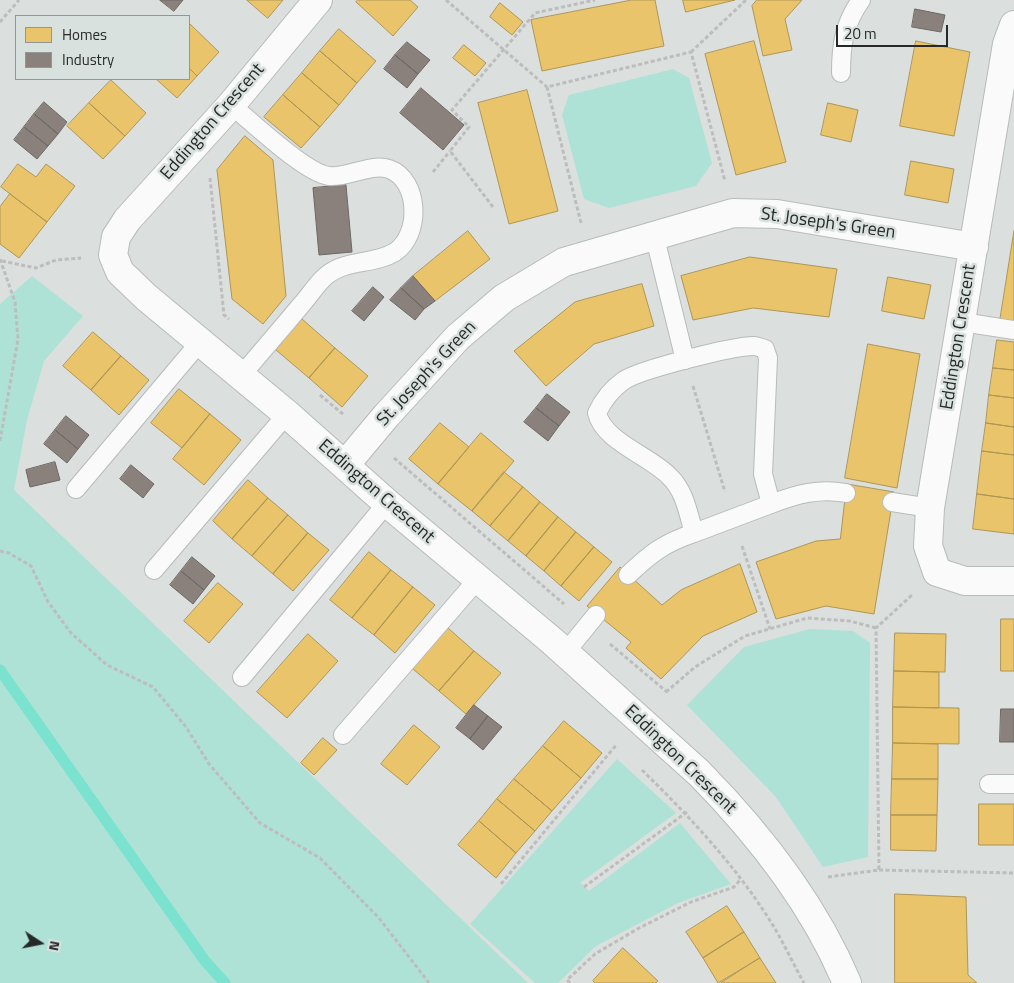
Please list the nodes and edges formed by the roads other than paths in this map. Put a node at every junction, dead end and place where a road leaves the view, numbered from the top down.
1 (318, 0) edge
2 (861, 0) edge
3 (1014, 25) edge
4 (841, 73) dead end
5 (230, 105) junction
6 (654, 234) junction
7 (974, 247) junction
8 (962, 322) junction
9 (1014, 330) edge
10 (200, 342) junction
11 (686, 360) junction
12 (241, 376) junction
13 (287, 414) junction
14 (345, 466) junction
15 (76, 490) dead end
16 (846, 493) dead end
17 (892, 502) dead end
18 (387, 503) junction
19 (772, 504) junction
20 (930, 508) junction
21 (694, 533) junction
22 (154, 570) dead end
23 (628, 575) dead end
24 (478, 580) junction
25 (1014, 581) edge
26 (592, 620) road end
27 (565, 653) junction
28 (242, 677) dead end
29 (343, 735) dead end
30 (989, 784) dead end
31 (1014, 784) edge
32 (847, 983) edge

1 - 5 street, Eddington Crescent
2 - 4 lane
3 - 7 street, Eddington Crescent
5 - 10 street, Eddington Crescent
5 - 12 lane
6 - 7 street, St. Joseph's Green
6 - 11 lane
6 - 14 street, St. Joseph's Green
7 - 8 street, Eddington Crescent
8 - 9 lane
8 - 20 street, Eddington Crescent
10 - 12 street, Eddington Crescent
10 - 15 lane
11 - 19 lane
11 - 21 lane
12 - 13 street, Eddington Crescent
13 - 14 street, Eddington Crescent
13 - 22 lane
14 - 18 street, Eddington Crescent
16 - 19 lane
17 - 20 lane
18 - 24 street, Eddington Crescent
18 - 28 lane
19 - 21 lane
20 - 25 street, Eddington Crescent
21 - 23 lane
24 - 27 street, Eddington Crescent
24 - 29 lane
26 - 27 lane
27 - 32 street, Eddington Crescent
30 - 31 lane

